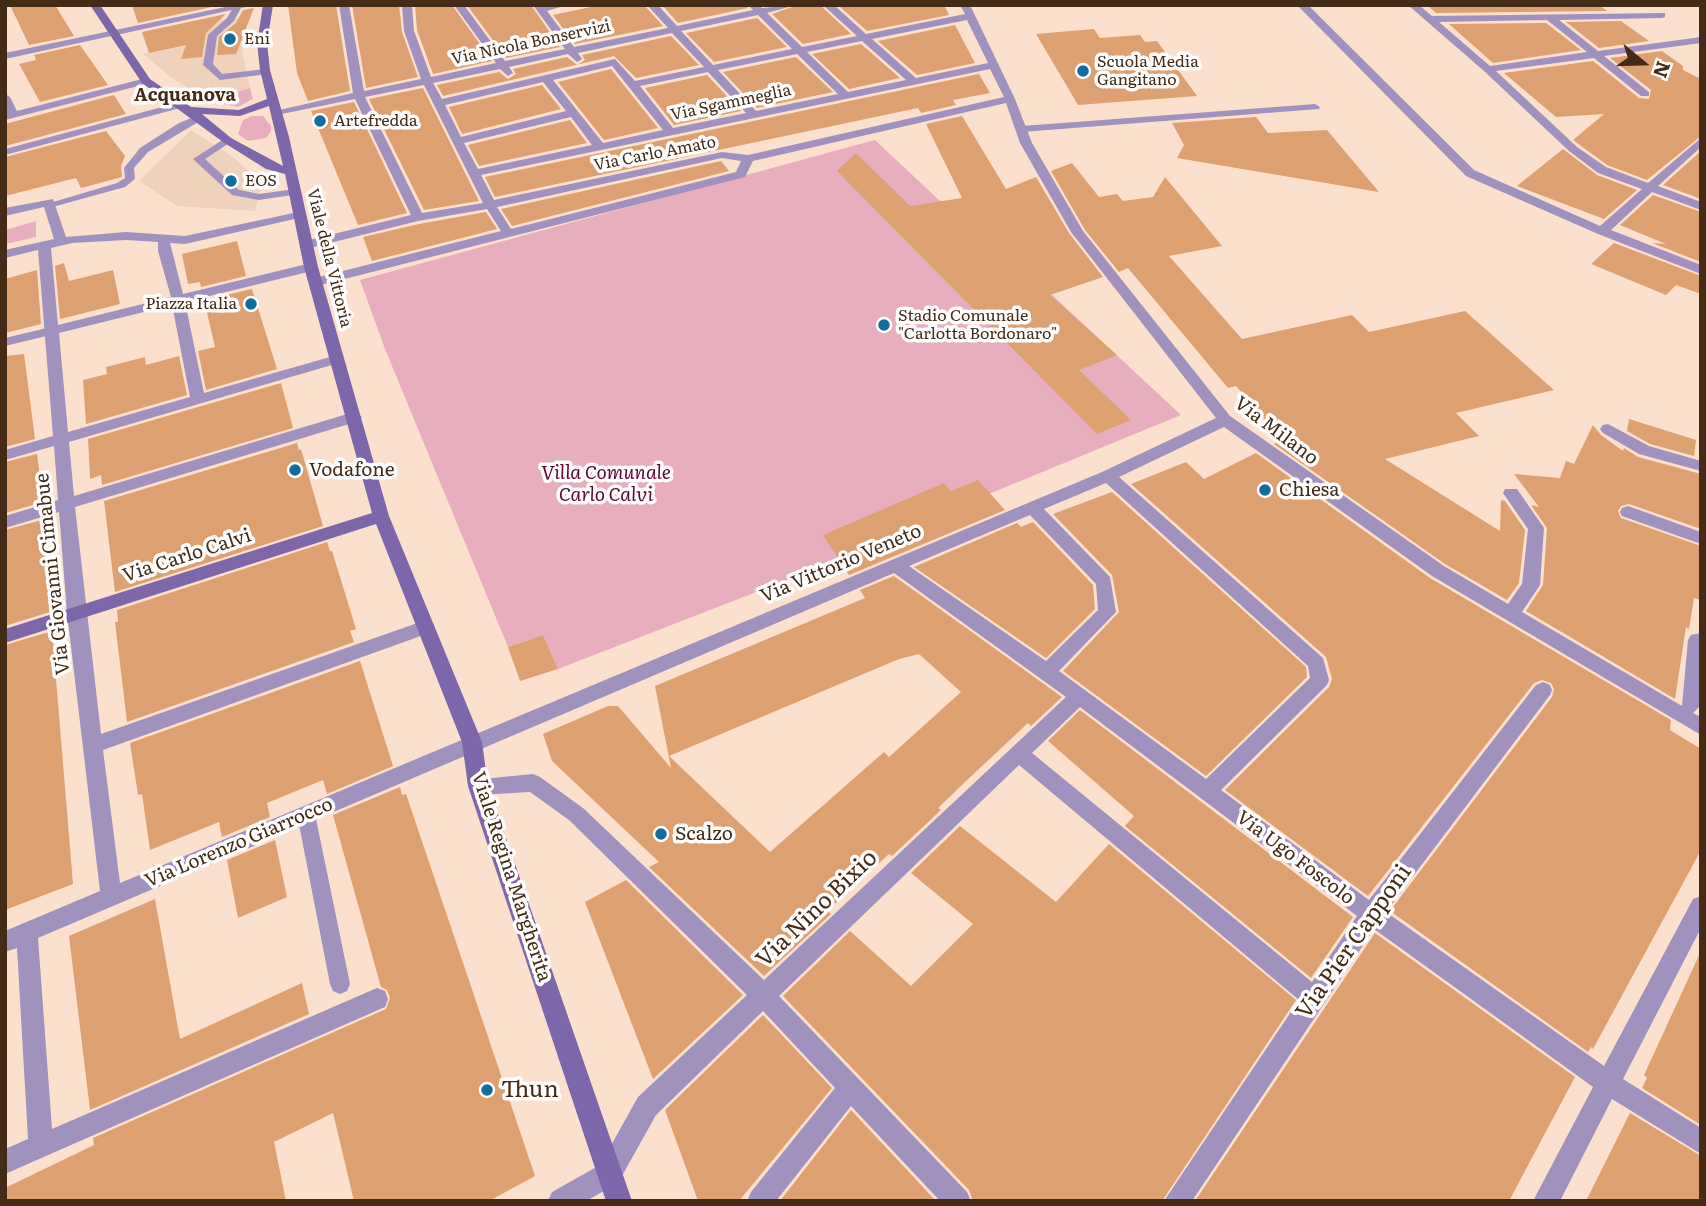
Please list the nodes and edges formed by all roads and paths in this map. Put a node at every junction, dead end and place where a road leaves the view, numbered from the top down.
1 (95, 5) edge
2 (250, 5) edge
3 (268, 5) edge
4 (344, 5) edge
5 (407, 5) edge
6 (460, 5) edge
7 (562, 5) edge
8 (652, 5) edge
9 (790, 5) edge
10 (828, 5) edge
11 (965, 5) edge
12 (1302, 5) edge
13 (1413, 5) edge
14 (1534, 5) edge
15 (540, 7) edge
16 (237, 8) junction
17 (756, 8) edge
18 (1662, 15) dead end
19 (971, 16) junction
20 (1549, 17) junction
21 (1429, 19) junction
22 (674, 30) junction
23 (113, 34) junction
24 (865, 38) junction
25 (1701, 40) edge
26 (571, 51) junction
27 (799, 51) junction
28 (1595, 54) junction
29 (5, 57) edge
30 (502, 65) junction
31 (994, 65) junction
32 (583, 69) junction
33 (711, 69) junction
34 (1488, 69) junction
35 (265, 72) junction
36 (546, 78) junction
37 (146, 81) junction
38 (426, 81) junction
39 (914, 82) junction
40 (634, 84) junction
41 (516, 85) junction
42 (1645, 94) dead end
43 (359, 95) junction
44 (846, 96) junction
45 (5, 97) edge
46 (1010, 99) junction
47 (272, 101) junction
48 (438, 103) junction
49 (1315, 107) dead end
50 (184, 108) junction
51 (277, 112) junction
52 (573, 113) junction
53 (754, 115) junction
54 (9, 116) edge
55 (201, 118) junction
56 (1022, 129) junction
57 (670, 132) junction
58 (96, 139) dead end
59 (227, 140) junction
60 (458, 141) junction
61 (1701, 141) edge
62 (599, 146) junction
63 (5, 152) edge
64 (748, 159) junction
65 (290, 172) junction
66 (475, 173) junction
67 (1650, 188) junction
68 (295, 192) junction
69 (49, 205) junction
70 (490, 205) junction
71 (1701, 206) edge
72 (5, 212) edge
73 (299, 214) junction
74 (418, 218) junction
75 (1602, 231) junction
76 (508, 233) junction
77 (164, 241) junction
78 (61, 242) junction
79 (306, 245) junction
80 (44, 246) junction
81 (5, 254) edge
82 (1699, 266) edge
83 (314, 274) junction
84 (178, 300) junction
85 (51, 331) junction
86 (5, 342) edge
87 (337, 359) junction
88 (198, 400) junction
89 (354, 417) junction
90 (1224, 420) junction
91 (1608, 429) dead end
92 (61, 439) junction
93 (5, 455) edge
94 (1701, 466) edge
95 (1108, 475) junction
96 (1511, 493) dead end
97 (66, 502) junction
98 (1032, 508) junction
99 (1628, 512) dead end
100 (381, 516) junction
101 (5, 522) edge
102 (1701, 538) edge
103 (895, 565) junction
104 (76, 613) junction
105 (1510, 615) junction
106 (426, 627) junction
107 (5, 636) edge
108 (1701, 640) edge
109 (1047, 672) junction
110 (1542, 690) dead end
111 (1079, 696) junction
112 (1696, 707) edge
113 (1669, 708) junction
114 (1701, 727) edge
115 (472, 742) junction
116 (93, 745) junction
117 (1018, 753) junction
118 (478, 786) junction
119 (1206, 792) junction
120 (306, 814) junction
121 (111, 897) junction
122 (1701, 906) edge
123 (1371, 914) junction
124 (27, 933) junction
125 (5, 942) edge
126 (340, 984) dead end
127 (764, 996) junction
128 (1314, 998) junction
129 (377, 999) dead end
130 (1608, 1083) junction
131 (850, 1087) junction
132 (1701, 1142) edge
133 (41, 1147) junction
134 (5, 1162) edge
135 (609, 1174) junction
136 (561, 1201) edge
137 (619, 1201) edge
138 (760, 1201) edge
139 (958, 1201) edge
140 (1177, 1201) edge
141 (1546, 1201) edge

1 - 23 street
2 - 16 street
3 - 35 street, Viale della Vittoria
4 - 43 street
5 - 38 street
6 - 30 street
7 - 15 street
8 - 22 street
9 - 17 street, Via Nicola Bonservizi
10 - 24 street
11 - 19 street, Via Milano
12 - 75 street
13 - 21 street
14 - 20 street
15 - 26 street
16 - 23 street
16 - 35 lane
17 - 22 street, Via Nicola Bonservizi
17 - 27 street
18 - 20 street
19 - 24 street
19 - 31 street, Via Milano
20 - 21 street
20 - 28 street
21 - 34 street
22 - 26 street, Via Nicola Bonservizi
22 - 33 street
23 - 29 street
23 - 37 street
24 - 27 street
24 - 39 street
25 - 28 street
26 - 30 street, Via Nicola Bonservizi
26 - 32 street
27 - 33 street
27 - 44 street
28 - 34 street
28 - 42 street
30 - 38 street, Via Nicola Bonservizi
30 - 41 street
31 - 39 street, Via Sgammeglia
31 - 46 street, Via Milano
32 - 36 street
32 - 40 street
33 - 40 street
33 - 53 street
34 - 67 street
35 - 47 street, Viale della Vittoria
36 - 41 street
36 - 52 street
37 - 50 street
37 - 54 street
38 - 43 street, Via Nicola Bonservizi
38 - 48 street
39 - 44 street, Via Sgammeglia
40 - 57 street
41 - 48 street
43 - 51 street, Via Nicola Bonservizi
43 - 74 street
44 - 53 street, Via Sgammeglia
45 - 54 street
46 - 56 street, Via Milano
46 - 64 street, Via Carlo Amato
47 - 50 street
47 - 51 street, Viale della Vittoria
48 - 60 street
49 - 56 lane
50 - 55 street
50 - 58 lane
50 - 63 lane
51 - 65 street, Viale della Vittoria
52 - 60 street
52 - 62 street
53 - 57 street, Via Sgammeglia
55 - 59 street
55 - 69 lane
56 - 90 street, Via Milano
57 - 62 street, Via Sgammeglia
59 - 65 street
59 - 68 lane
60 - 66 street
61 - 67 street
62 - 66 street, Via Sgammeglia
64 - 70 street, Via Carlo Amato
64 - 76 street
65 - 68 street, Viale della Vittoria
66 - 70 street
67 - 71 street
67 - 75 street
68 - 73 street, Viale della Vittoria
69 - 72 street
69 - 78 street
70 - 74 street, Via Carlo Amato
70 - 76 street
73 - 77 street
73 - 79 street, Viale della Vittoria
74 - 79 street, Via Carlo Amato
75 - 82 street
76 - 83 street
77 - 78 street
77 - 84 street
78 - 80 street
79 - 83 street, Viale della Vittoria
80 - 81 street
80 - 85 street, Via Giovanni Cimabue
83 - 84 street
83 - 87 street, Viale della Vittoria
84 - 85 street
84 - 88 street
85 - 86 lane
85 - 92 street, Via Giovanni Cimabue
87 - 88 street
87 - 89 street, Viale della Vittoria
88 - 92 street
89 - 97 street
89 - 100 street, Viale della Vittoria
90 - 95 street, Via Vittorio Veneto
90 - 105 street, Via Milano
91 - 94 street
92 - 93 street
92 - 97 street, Via Giovanni Cimabue
95 - 98 street, Via Vittorio Veneto
95 - 119 street
96 - 105 street
97 - 101 street
97 - 104 street, Via Giovanni Cimabue
98 - 103 street, Via Vittorio Veneto
98 - 109 street
99 - 102 street
100 - 104 street, Via Carlo Calvi
100 - 106 street, Viale Regina Margherita
103 - 109 street, Via Ugo Foscolo
103 - 115 street, Via Vittorio Veneto
104 - 107 street, Via Carlo Calvi
104 - 116 street, Via Giovanni Cimabue
105 - 113 street, Via Milano
106 - 115 street, Viale Regina Margherita
106 - 116 street
108 - 112 street
109 - 111 street, Via Ugo Foscolo
110 - 123 street, Via Pier Capponi
111 - 117 street, Via Nino Bixio
111 - 119 street, Via Ugo Foscolo
112 - 113 street
113 - 114 street, Via Milano
115 - 118 street, Viale Regina Margherita
115 - 120 street, Via Lorenzo Giarrocco
116 - 121 street, Via Giovanni Cimabue
117 - 127 street, Via Nino Bixio
117 - 128 street
118 - 127 street
118 - 135 street, Viale Regina Margherita
119 - 123 street, Via Ugo Foscolo
120 - 121 street, Via Lorenzo Giarrocco
120 - 126 lane
121 - 124 street, Via Lorenzo Giarrocco
122 - 130 street
123 - 128 street, Via Pier Capponi
123 - 130 street, Via Ugo Foscolo
124 - 125 street, Via Lorenzo Giarrocco
124 - 133 street
127 - 131 street
127 - 135 street, Via Nino Bixio
128 - 140 street, Via Pier Capponi
129 - 133 street
130 - 132 street, Via Ugo Foscolo
130 - 141 street
131 - 138 street
131 - 139 street
133 - 134 street
135 - 136 street
135 - 137 street, Viale Regina Margherita

